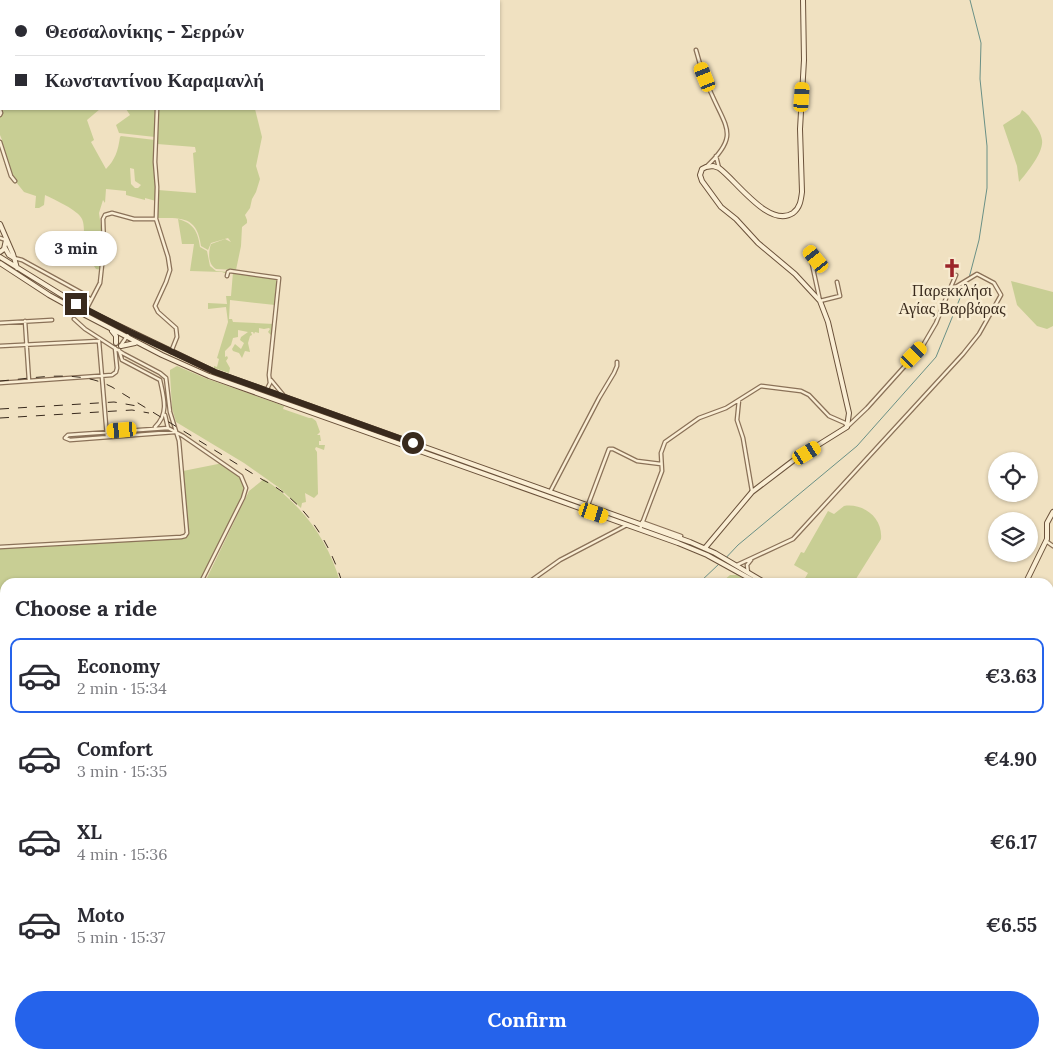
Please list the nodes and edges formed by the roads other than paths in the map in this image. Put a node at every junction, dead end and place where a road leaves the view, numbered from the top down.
1 (803, 0) edge
2 (696, 50) dead end
3 (0, 110) edge
4 (157, 110) edge
5 (0, 115) edge
6 (0, 142) edge
7 (716, 156) junction
8 (706, 166) junction
9 (719, 168) junction
10 (15, 181) dead end
11 (156, 218) junction
12 (0, 224) edge
13 (0, 238) edge
14 (6, 240) junction
15 (4, 248) junction
16 (0, 252) edge
17 (0, 257) edge
18 (14, 258) junction
19 (816, 259) dead end
20 (0, 263) edge
21 (17, 268) junction
22 (956, 274) dead end
23 (228, 276) dead end
24 (837, 282) dead end
25 (949, 291) junction
26 (91, 300) junction
27 (820, 301) junction
28 (86, 310) junction
29 (52, 320) dead end
30 (74, 320) dead end
31 (25, 321) junction
32 (0, 323) edge
33 (111, 329) junction
34 (125, 329) junction
35 (130, 332) junction
36 (121, 334) junction
37 (127, 337) junction
38 (137, 343) junction
39 (26, 344) junction
40 (115, 345) junction
41 (0, 346) edge
42 (120, 348) junction
43 (171, 352) junction
44 (617, 362) dead end
45 (102, 376) junction
46 (269, 376) junction
47 (29, 381) junction
48 (0, 383) edge
49 (266, 391) junction
50 (291, 400) junction
51 (739, 400) junction
52 (165, 413) junction
53 (847, 427) junction
54 (154, 428) junction
55 (168, 428) junction
56 (106, 432) junction
57 (175, 432) junction
58 (107, 437) junction
59 (661, 464) junction
60 (550, 492) junction
61 (752, 492) junction
62 (588, 505) junction
63 (1052, 515) edge
64 (628, 525) junction
65 (641, 525) junction
66 (679, 539) junction
67 (1046, 541) junction
68 (1053, 546) edge
69 (0, 547) edge
70 (704, 548) junction
71 (712, 554) junction
72 (754, 558) junction
73 (731, 565) junction
74 (748, 573) junction
75 (203, 578) edge
76 (535, 578) edge
77 (750, 578) edge
78 (757, 578) edge
79 (1028, 578) edge

1 - 9 main road
2 - 7 street
3 - 5 street
4 - 11 street
6 - 10 street
7 - 8 street
7 - 9 street
8 - 9 main road
8 - 27 main road
11 - 26 street
11 - 43 street
12 - 14 main road
13 - 14 street
14 - 15 main road
14 - 18 main road
15 - 16 main road
15 - 18 main road
17 - 21 main road
18 - 21 main road
18 - 26 street
19 - 27 street
20 - 33 main road
21 - 28 main road
22 - 25 street
23 - 46 street
24 - 27 street
25 - 53 street
25 - 72 street
26 - 28 street
27 - 53 main road
28 - 34 main road
29 - 31 street
30 - 40 street
31 - 32 street
31 - 39 street
33 - 36 main road
33 - 40 main road
34 - 35 main road
34 - 36 street
35 - 37 street
35 - 43 main road
36 - 37 main road
36 - 40 street
37 - 38 main road
37 - 42 street
38 - 42 main road
38 - 64 main road
39 - 41 street
39 - 45 street
39 - 47 street
40 - 42 street
40 - 45 street
42 - 52 street
42 - 57 street
43 - 49 main road
44 - 60 street
45 - 47 street
45 - 56 street
46 - 49 street
46 - 50 street
47 - 48 street
49 - 50 main road
50 - 60 main road
51 - 53 street
51 - 59 street
51 - 61 street
52 - 54 street
52 - 55 street
53 - 61 main road
54 - 55 street
54 - 56 street
55 - 57 street
56 - 58 street
56 - 58 street
57 - 58 street
57 - 69 street
57 - 75 street
59 - 62 street
59 - 65 street
60 - 62 main road
61 - 70 main road
62 - 65 main road
63 - 67 main road
64 - 65 main road
64 - 76 street
65 - 66 main road
66 - 70 main road
66 - 71 main road
67 - 68 street
67 - 79 main road
70 - 71 main road
71 - 73 main road
72 - 73 street
72 - 74 street
73 - 74 main road
73 - 77 main road
74 - 78 main road

